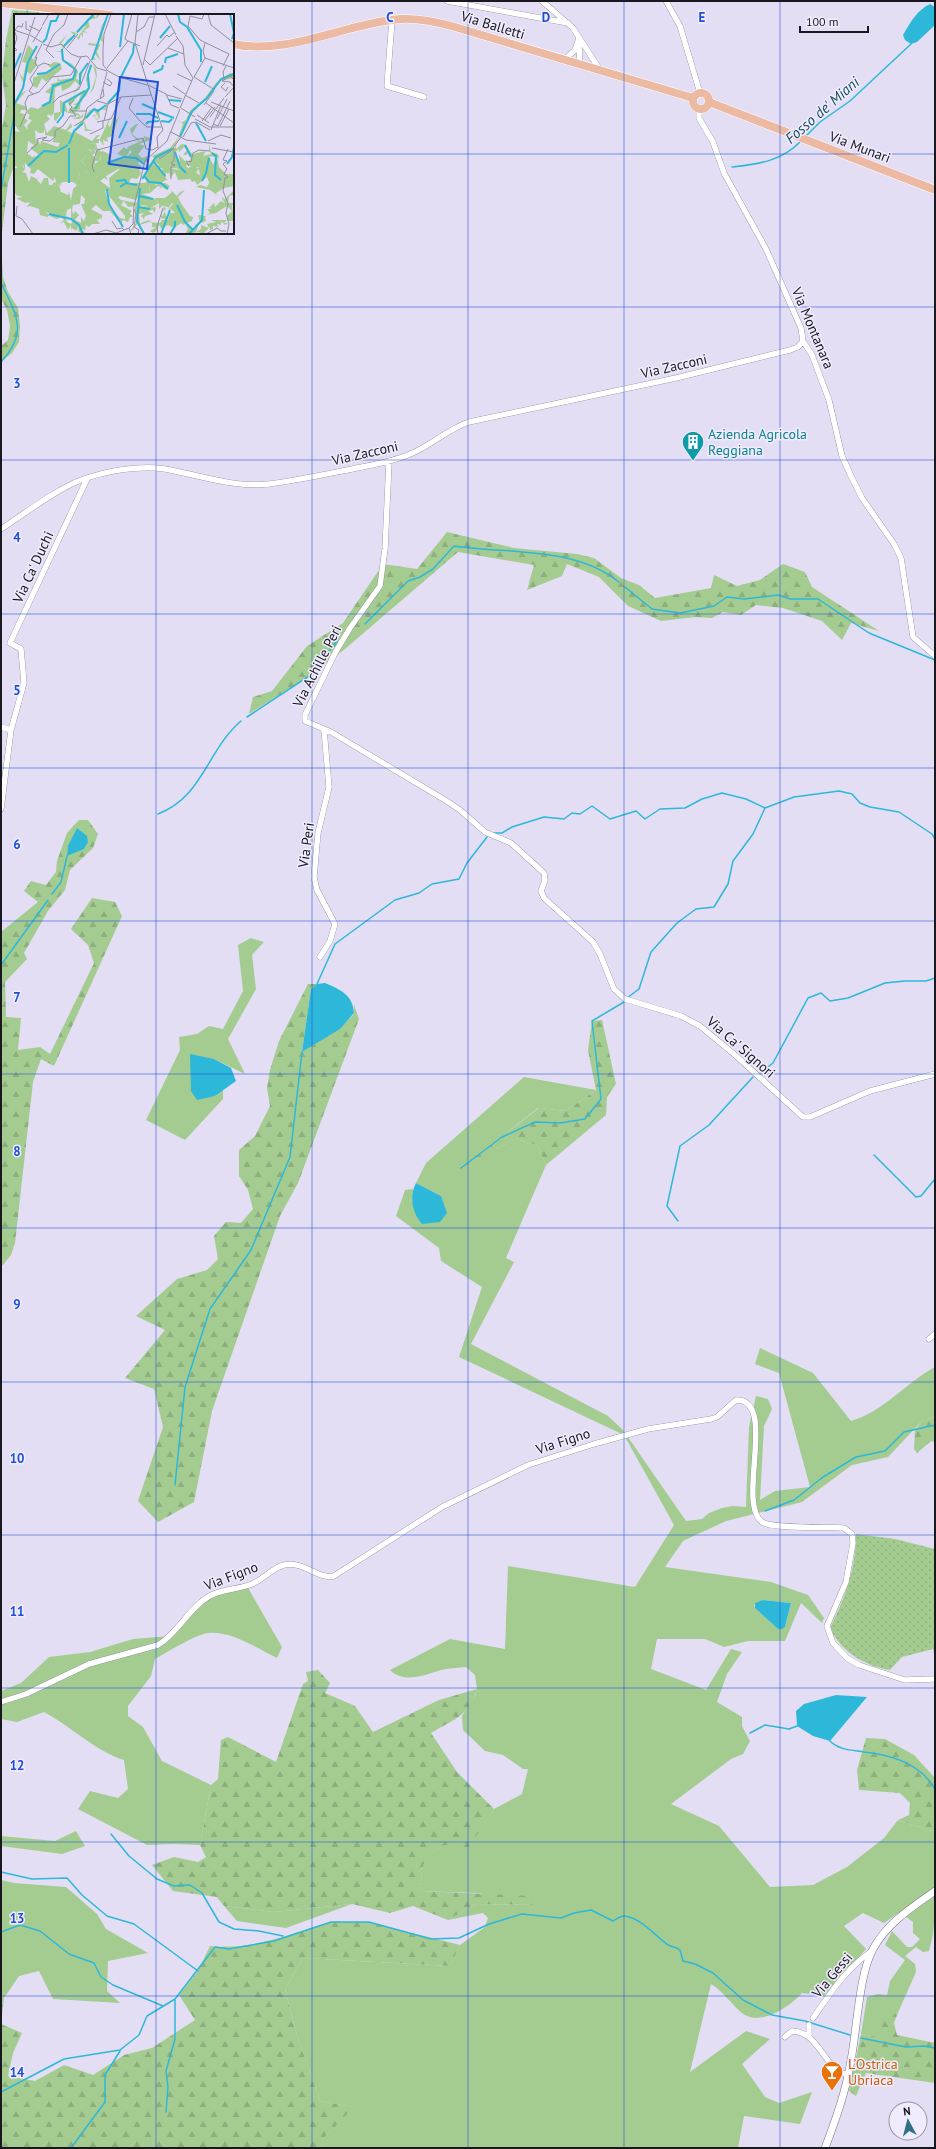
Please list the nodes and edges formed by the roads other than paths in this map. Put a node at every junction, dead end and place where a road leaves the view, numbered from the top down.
1 (446, 1) edge
2 (542, 1) edge
3 (666, 1) edge
4 (1, 3) edge
5 (100, 14) edge
6 (392, 20) junction
7 (568, 24) junction
8 (581, 41) junction
9 (234, 44) edge
10 (564, 60) junction
11 (581, 65) junction
12 (600, 71) junction
13 (700, 93) junction
14 (424, 97) dead end
15 (693, 98) junction
16 (709, 102) junction
17 (699, 108) junction
18 (935, 190) edge
19 (803, 341) junction
20 (389, 462) junction
21 (87, 479) junction
22 (1, 529) edge
23 (935, 656) edge
24 (1, 727) edge
25 (324, 729) junction
26 (11, 730) junction
27 (1, 810) edge
28 (489, 834) joint
29 (320, 956) dead end
30 (935, 1074) edge
31 (935, 1334) edge
32 (929, 1339) dead end
33 (935, 1679) edge
34 (1, 1702) edge
35 (935, 1891) edge
36 (872, 1951) junction
37 (813, 2018) dead end
38 (809, 2024) dead end
39 (809, 2036) junction
40 (785, 2037) dead end
41 (848, 2075) junction
42 (826, 2148) edge

1 - 7 street
2 - 7 street
3 - 13 street
4 - 5 main road
6 - 9 main road, Via Balletti
6 - 10 main road, Via Balletti
6 - 14 street
7 - 8 street
8 - 10 street
8 - 11 street
8 - 12 street
10 - 11 main road, Via Balletti
11 - 12 main road, Via Balletti
12 - 15 main road, Via Balletti
13 - 15 main road
13 - 16 main road, Via Munari
15 - 17 main road
16 - 17 main road
16 - 18 main road, Via Munari
17 - 19 street, Via Montanara
19 - 20 street, Via Zacconi
19 - 23 street, Via Montanara
20 - 21 street, Via Zacconi
20 - 25 street, Via Achille Peri
21 - 22 street, Via Zacconi
21 - 26 street, Via Ca' Duchi
24 - 26 street
25 - 28 street, Via Achille Peri
25 - 29 street, Via Peri
26 - 27 street
28 - 30 street, Via Ca' Signori
31 - 32 street
33 - 34 street, Via Figno
35 - 36 main road
36 - 37 street, Via Gessi
36 - 41 main road
38 - 39 street
39 - 40 street
39 - 41 street
41 - 42 main road

